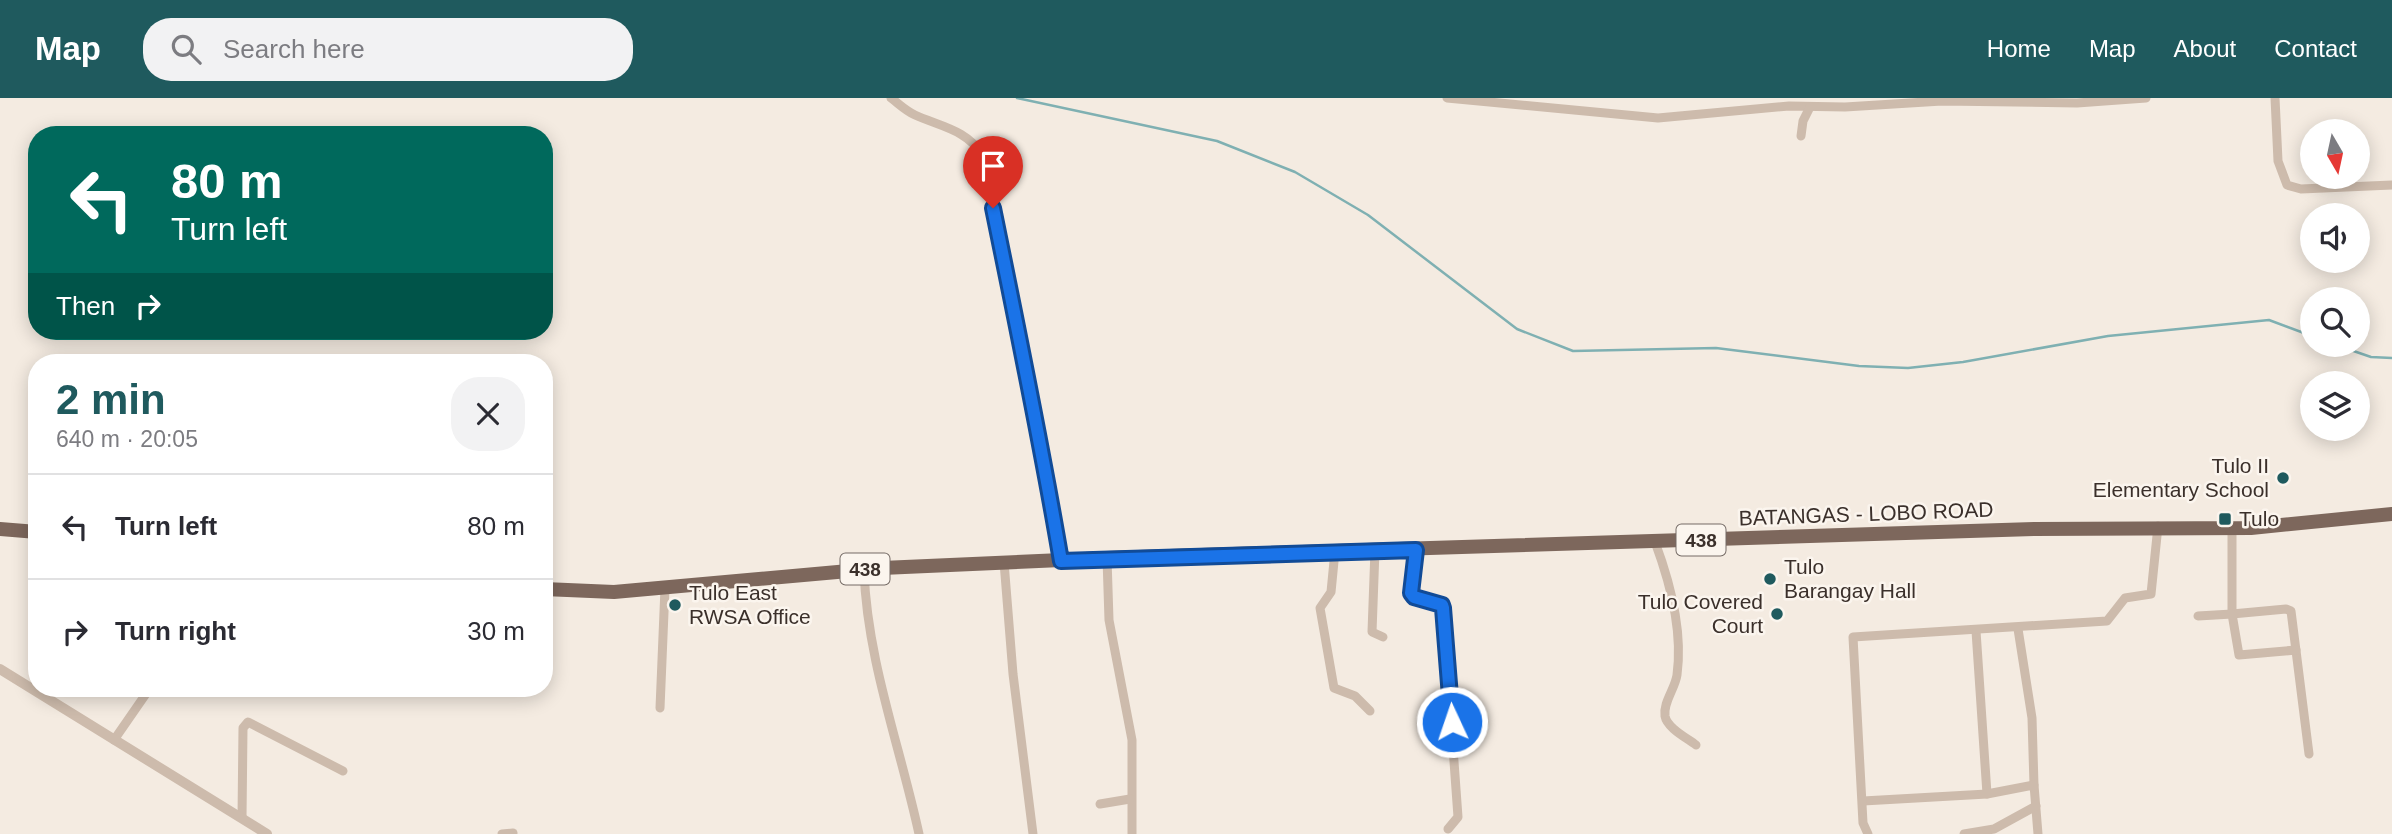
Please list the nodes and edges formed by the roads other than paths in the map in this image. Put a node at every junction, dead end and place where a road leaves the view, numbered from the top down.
1 (891, 98) edge
2 (1447, 98) edge
3 (2146, 98) edge
4 (2275, 98) edge
5 (1810, 107) junction
6 (1801, 136) dead end
7 (2392, 186) edge
8 (2392, 514) edge
9 (2158, 526) junction
10 (2232, 528) junction
11 (0, 529) edge
12 (28, 531) edge
13 (1656, 542) junction
14 (1416, 550) junction
15 (1335, 551) junction
16 (1375, 551) junction
17 (1107, 558) junction
18 (1061, 561) junction
19 (1004, 562) junction
20 (864, 570) junction
21 (665, 588) junction
22 (553, 589) edge
23 (2232, 614) junction
24 (2198, 616) dead end
25 (2018, 629) junction
26 (1976, 631) junction
27 (1383, 637) dead end
28 (2296, 650) junction
29 (0, 669) edge
30 (28, 686) edge
31 (45, 697) edge
32 (144, 697) edge
33 (660, 708) dead end
34 (1370, 711) dead end
35 (114, 740) junction
36 (1696, 745) dead end
37 (2309, 754) dead end
38 (342, 771) dead end
39 (2034, 785) junction
40 (1987, 794) junction
41 (1130, 799) junction
42 (1863, 801) junction
43 (1100, 804) dead end
44 (2036, 806) junction
45 (242, 818) junction
46 (1448, 829) dead end
47 (513, 833) edge
48 (267, 834) edge
49 (502, 834) edge
50 (919, 834) edge
51 (1033, 834) edge
52 (1132, 834) edge
53 (1868, 834) edge
54 (1964, 834) edge
55 (2038, 834) edge

1 - 18 street
2 - 5 street
3 - 5 street
4 - 7 street
5 - 6 street
8 - 10 main road, BATANGAS - LOBO ROAD / 438
9 - 10 main road, BATANGAS - LOBO ROAD / 438
9 - 13 main road, BATANGAS - LOBO ROAD / 438
9 - 25 street
10 - 23 street
11 - 12 main road
13 - 14 main road, BATANGAS - LOBO ROAD / 438
13 - 36 street
14 - 16 main road, BATANGAS - LOBO ROAD / 438
14 - 46 street
15 - 16 main road, BATANGAS - LOBO ROAD / 438
15 - 17 main road, BATANGAS - LOBO ROAD / 438
15 - 34 street
16 - 27 street
17 - 18 main road, BATANGAS - LOBO ROAD / 438
17 - 41 street
18 - 19 main road, BATANGAS - LOBO ROAD / 438
19 - 20 main road, BATANGAS - LOBO ROAD / 438
19 - 51 street
20 - 21 main road, BATANGAS - LOBO ROAD / 438
20 - 50 street
21 - 22 main road, BATANGAS - LOBO ROAD / 438
21 - 33 street
23 - 24 street
23 - 28 street
23 - 28 street
25 - 26 street
25 - 39 street
26 - 40 street
26 - 42 street
28 - 37 street
29 - 30 street
31 - 35 street
32 - 35 street
35 - 45 street
38 - 45 street
39 - 40 street
39 - 44 street
40 - 42 street
41 - 43 street
41 - 52 street
42 - 53 street
44 - 54 street
44 - 55 street
45 - 48 street
47 - 49 street

